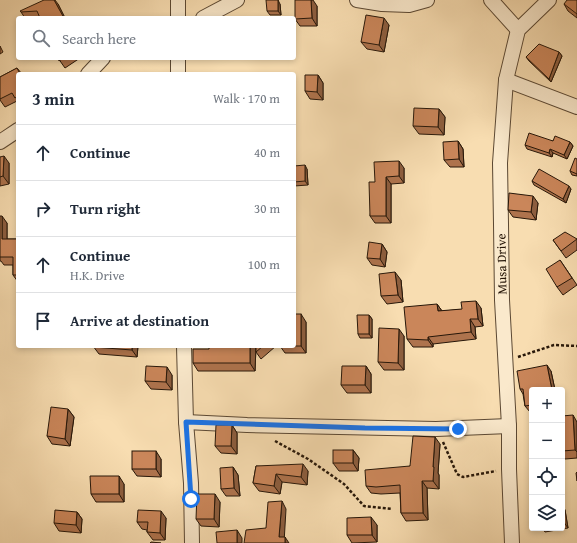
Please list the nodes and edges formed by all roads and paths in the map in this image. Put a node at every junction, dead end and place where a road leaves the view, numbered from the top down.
1 (178, 0) edge
2 (236, 0) edge
3 (357, 0) edge
4 (427, 0) edge
5 (492, 0) edge
6 (549, 0) edge
7 (178, 16) edge
8 (207, 16) edge
9 (518, 30) junction
10 (101, 60) edge
11 (178, 60) edge
12 (90, 72) edge
13 (178, 72) edge
14 (506, 80) junction
15 (577, 107) edge
16 (16, 131) edge
17 (0, 142) edge
18 (577, 346) edge
19 (184, 348) edge
20 (506, 360) junction
21 (186, 422) junction
22 (509, 426) junction
23 (436, 429) junction
24 (274, 440) dead end
25 (509, 469) junction
26 (392, 509) dead end
27 (192, 543) edge
28 (512, 543) edge

1 - 7 street
2 - 8 street
3 - 4 street
5 - 9 street
6 - 9 street
9 - 14 street, Musa Drive
10 - 12 street
11 - 13 street
14 - 15 street
14 - 20 street, Musa Drive
16 - 17 street
18 - 20 path
19 - 21 street
20 - 22 street, Musa Drive
21 - 23 street
21 - 27 street
22 - 23 street
22 - 25 street, Musa Drive
23 - 25 path
24 - 26 path
25 - 28 street, Musa Drive

